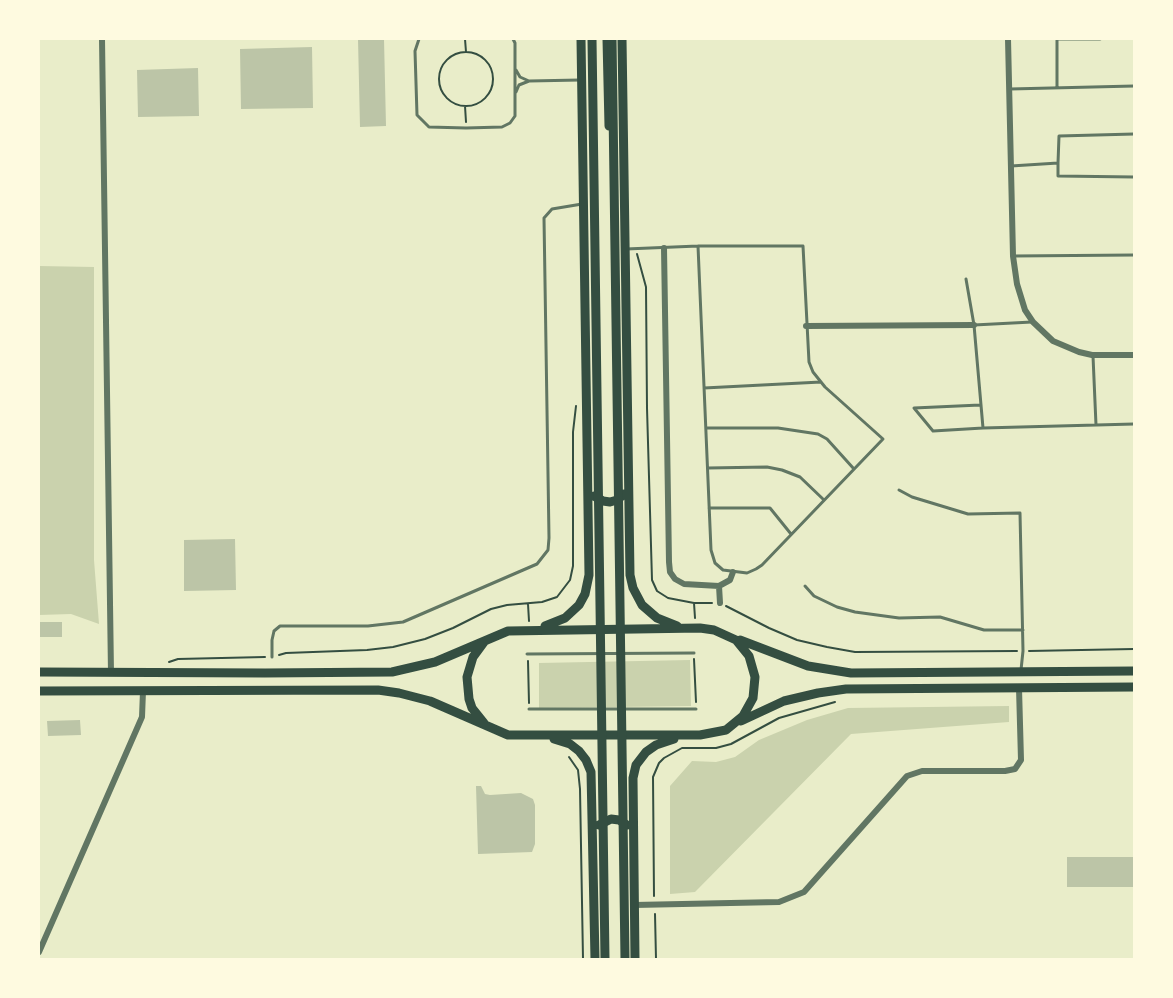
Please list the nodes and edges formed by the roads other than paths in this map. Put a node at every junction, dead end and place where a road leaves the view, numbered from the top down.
1 (102, 39) edge
2 (419, 39) edge
3 (513, 39) edge
4 (581, 39) edge
5 (594, 39) edge
6 (610, 39) edge
7 (622, 39) edge
8 (1008, 39) edge
9 (1101, 39) edge
10 (515, 69) junction
11 (582, 79) junction
12 (529, 81) junction
13 (1134, 86) edge
14 (1057, 88) junction
15 (1010, 89) junction
16 (515, 93) junction
17 (1134, 134) edge
18 (1058, 163) junction
19 (1011, 166) junction
20 (1134, 177) edge
21 (584, 203) junction
22 (698, 246) junction
23 (664, 248) junction
24 (625, 249) junction
25 (1134, 255) edge
26 (1013, 256) junction
27 (966, 279) dead end
28 (1033, 322) junction
29 (974, 325) junction
30 (806, 326) junction
31 (1092, 355) junction
32 (1134, 355) edge
33 (821, 382) junction
34 (704, 388) junction
35 (981, 405) junction
36 (1096, 424) junction
37 (1134, 424) edge
38 (706, 428) junction
39 (983, 428) junction
40 (707, 468) junction
41 (854, 469) junction
42 (588, 483) junction
43 (628, 483) junction
44 (899, 490) dead end
45 (824, 500) junction
46 (709, 508) junction
47 (791, 534) junction
48 (733, 572) junction
49 (719, 586) junction
50 (805, 586) dead end
51 (720, 603) road end
52 (700, 628) junction
53 (522, 629) junction
54 (1023, 630) junction
55 (496, 634) junction
56 (726, 634) junction
57 (694, 653) road end
58 (527, 654) road end
59 (272, 657) road end
60 (1134, 671) edge
61 (39, 672) edge
62 (1021, 672) junction
63 (111, 673) junction
64 (1134, 687) edge
65 (1019, 688) junction
66 (39, 691) edge
67 (143, 691) junction
68 (529, 709) road end
69 (696, 709) road end
70 (726, 730) junction
71 (496, 731) junction
72 (522, 736) junction
73 (700, 743) junction
74 (593, 837) junction
75 (633, 837) junction
76 (634, 905) junction
77 (39, 952) edge
78 (595, 959) edge
79 (607, 959) edge
80 (623, 959) edge
81 (635, 959) edge

1 - 63 street
2 - 16 lane
3 - 10 lane
4 - 11 main road
5 - 79 main road
6 - 80 main road
7 - 24 main road
8 - 15 street
9 - 14 lane
10 - 12 lane
10 - 16 lane
11 - 12 lane
11 - 21 main road
12 - 16 lane
13 - 14 lane
14 - 15 lane
15 - 19 street
17 - 18 lane
18 - 19 lane
18 - 20 lane
19 - 26 street
21 - 42 main road
21 - 59 lane
22 - 23 lane
22 - 30 lane
22 - 34 lane
23 - 24 lane
23 - 49 street
24 - 43 main road
25 - 26 lane
26 - 28 street
27 - 29 lane
28 - 29 lane
28 - 31 street
29 - 30 street
29 - 35 lane
30 - 33 lane
31 - 32 street
31 - 36 lane
33 - 34 lane
33 - 41 lane
34 - 38 lane
35 - 39 lane
35 - 39 lane
36 - 37 lane
36 - 39 lane
38 - 40 lane
38 - 41 lane
40 - 45 lane
40 - 46 lane
41 - 45 lane
42 - 43 main road
42 - 53 main road
43 - 52 main road
44 - 54 lane
45 - 47 lane
46 - 47 lane
46 - 48 lane
47 - 48 lane
48 - 49 street
49 - 51 street
50 - 54 lane
52 - 53 main road
52 - 56 main road
53 - 55 main road
54 - 62 lane
55 - 63 main road
55 - 71 main road
56 - 62 main road
56 - 70 main road
57 - 58 lane
60 - 62 main road
61 - 63 main road
64 - 65 main road
65 - 70 main road
65 - 76 street
66 - 67 main road
67 - 71 main road
67 - 77 street
68 - 69 lane
70 - 73 main road
71 - 72 main road
72 - 73 main road
72 - 74 main road
73 - 75 main road
74 - 75 main road
74 - 78 main road
75 - 76 main road
76 - 81 main road

